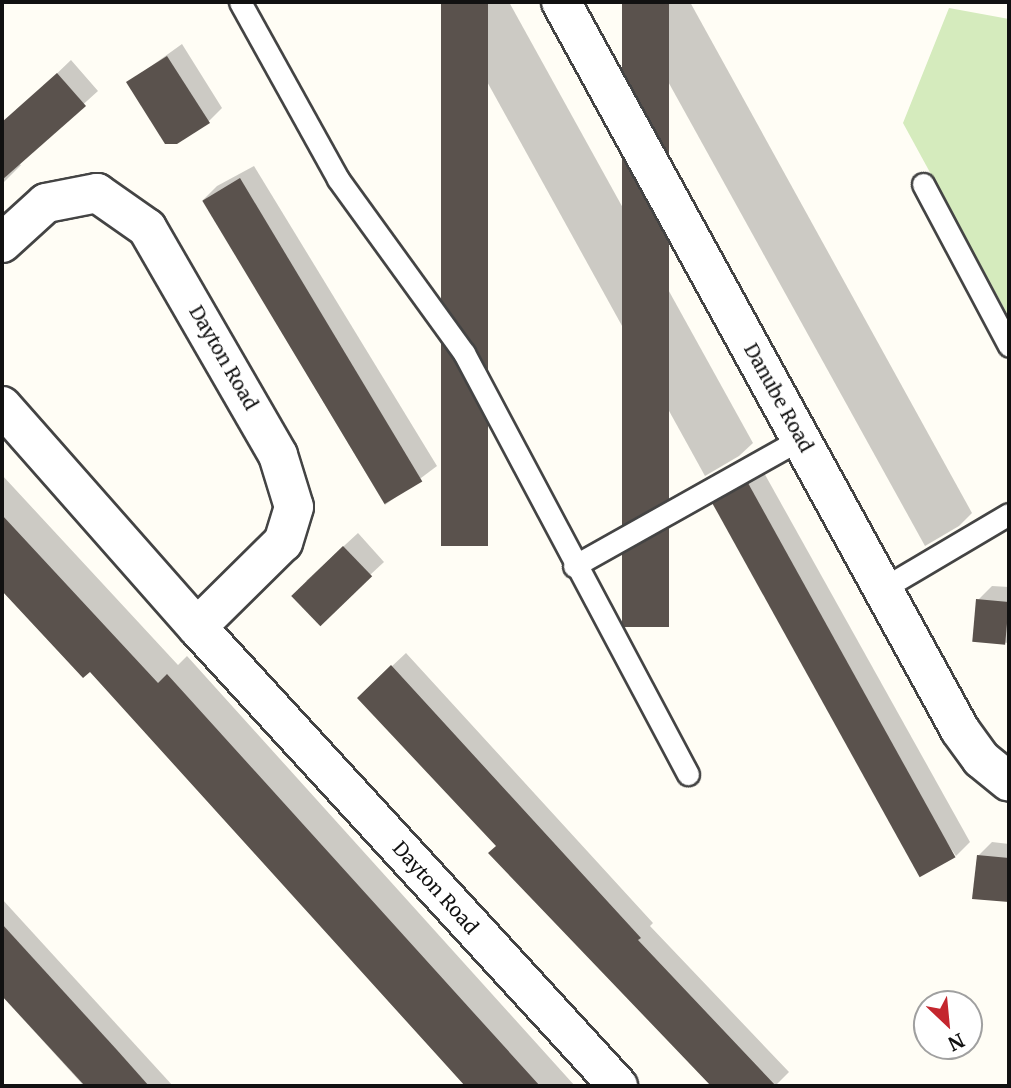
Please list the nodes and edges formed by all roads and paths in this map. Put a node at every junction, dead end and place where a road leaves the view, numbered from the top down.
1 (240, 2) edge
2 (561, 2) edge
3 (923, 184) dead end
4 (2, 243) edge
5 (1009, 346) edge
6 (2, 406) edge
7 (800, 439) junction
8 (1009, 514) edge
9 (574, 566) junction
10 (882, 589) junction
11 (197, 627) junction
12 (688, 774) dead end
13 (1009, 782) edge
14 (618, 1086) edge

1 - 9 lane
2 - 7 street, Danube Road
3 - 5 lane
4 - 11 street, Dayton Road
6 - 11 street, Dayton Road
7 - 9 lane
7 - 10 street, Danube Road
8 - 10 lane
9 - 12 lane
10 - 13 street, Danube Road
11 - 14 street, Dayton Road

